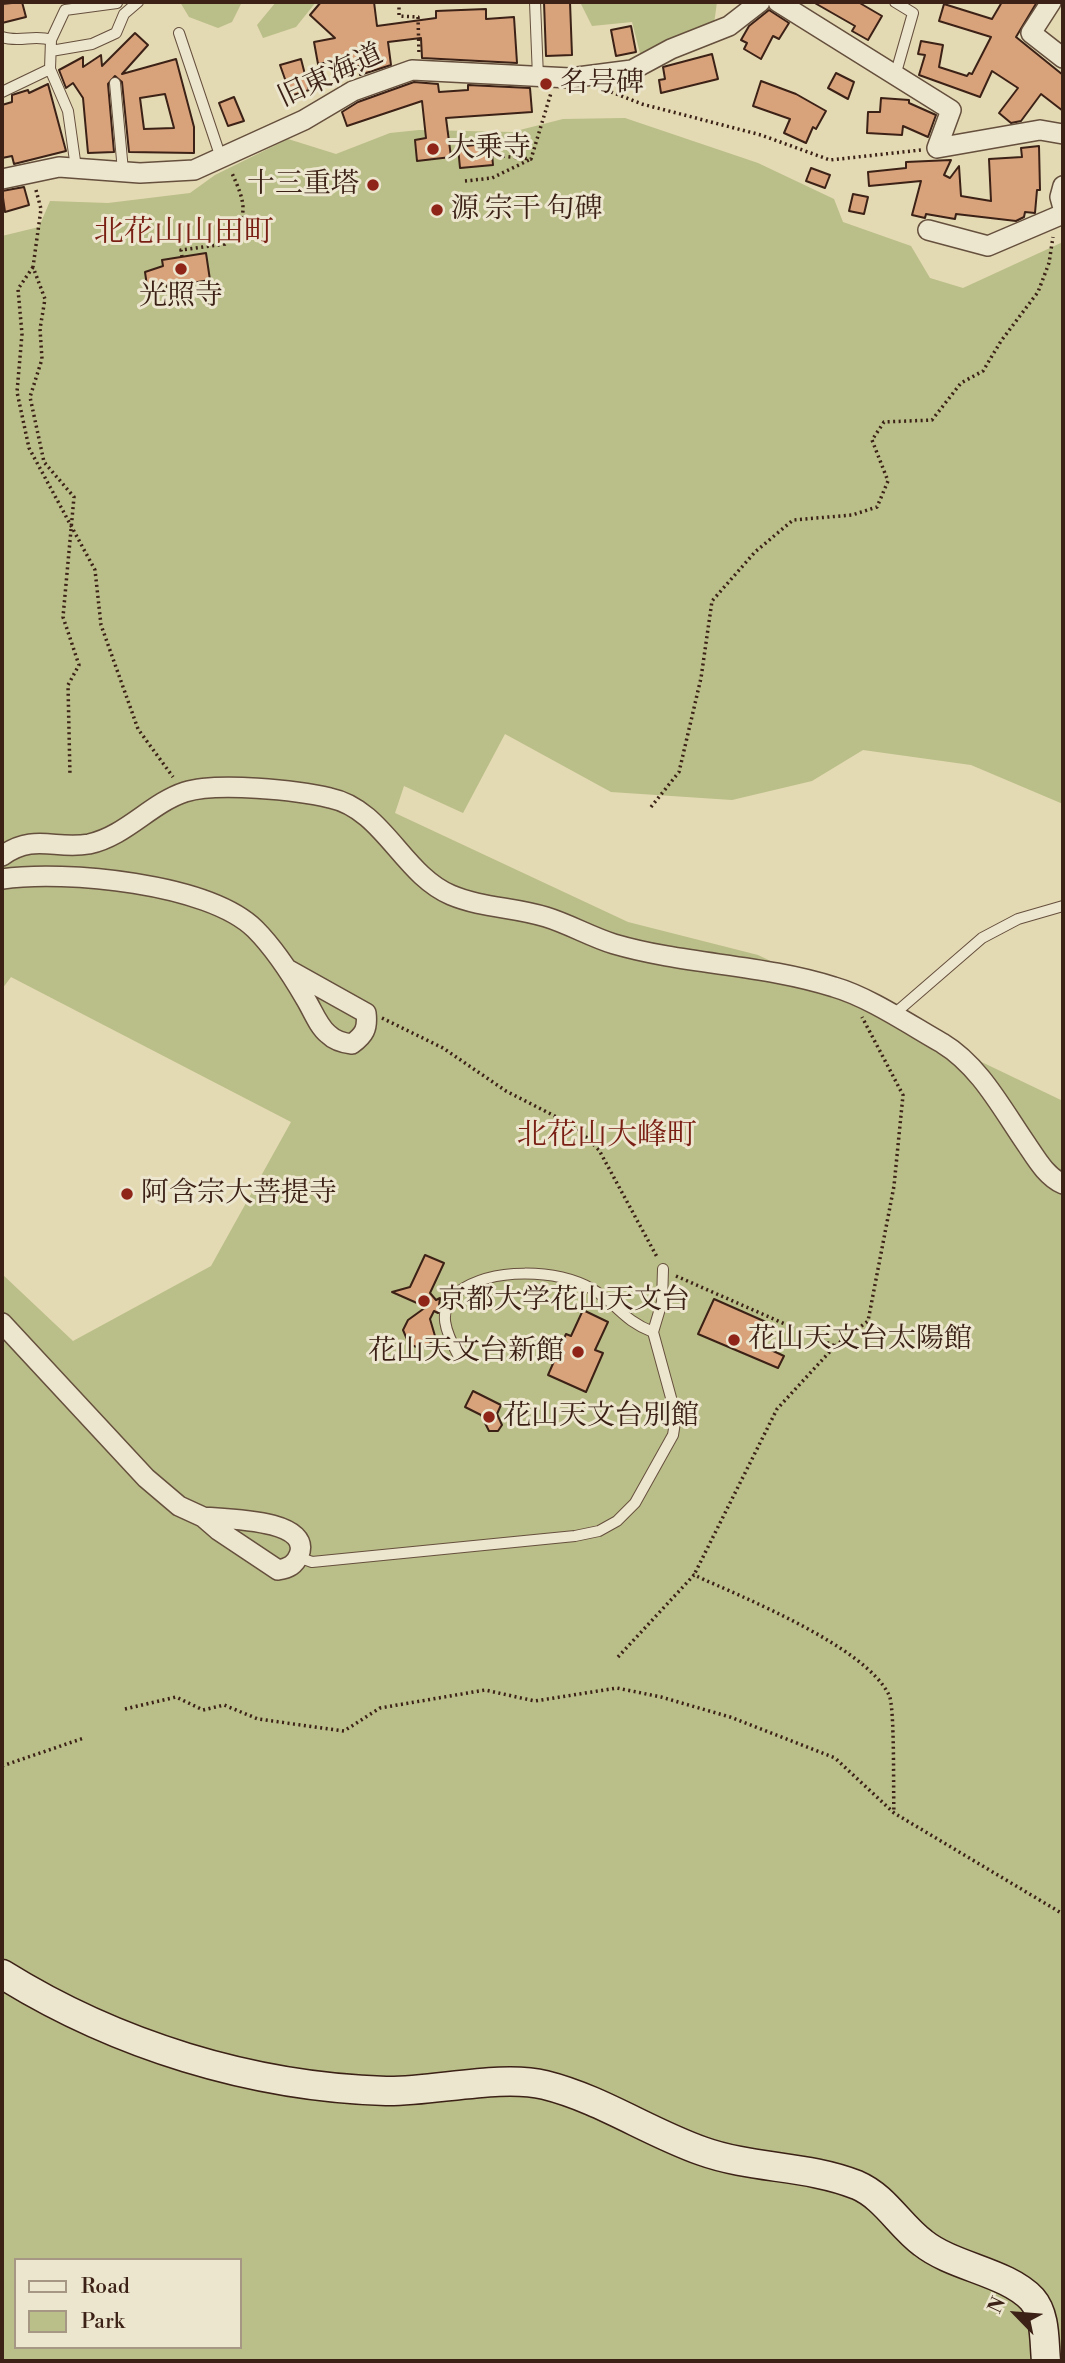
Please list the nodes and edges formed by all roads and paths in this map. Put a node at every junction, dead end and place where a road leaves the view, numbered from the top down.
1 (138, 2) edge
2 (399, 2) edge
3 (536, 2) edge
4 (760, 2) edge
5 (778, 2) edge
6 (895, 2) edge
7 (1051, 2) edge
8 (117, 3) edge
9 (179, 33) dead end
10 (2, 37) edge
11 (51, 46) junction
12 (1063, 58) edge
13 (50, 69) junction
14 (420, 71) junction
15 (581, 76) junction
16 (895, 76) junction
17 (544, 77) junction
18 (115, 83) dead end
19 (2, 92) edge
20 (1063, 134) edge
21 (937, 148) junction
22 (492, 155) dead end
23 (223, 158) junction
24 (531, 159) junction
25 (76, 168) junction
26 (124, 171) junction
27 (32, 173) junction
28 (2, 179) edge
29 (465, 181) dead end
30 (1063, 186) edge
31 (1063, 208) edge
32 (1060, 221) edge
33 (928, 230) dead end
34 (182, 257) dead end
35 (33, 267) junction
36 (72, 526) junction
37 (70, 776) dead end
38 (184, 792) junction
39 (651, 807) dead end
40 (2, 856) edge
41 (2, 879) edge
42 (1063, 906) edge
43 (289, 970) junction
44 (849, 993) junction
45 (348, 1001) junction
46 (377, 1016) dead end
47 (893, 1016) junction
48 (326, 1033) junction
49 (1063, 1184) edge
50 (663, 1269) junction
51 (2, 1323) edge
52 (653, 1332) junction
53 (835, 1346) junction
54 (458, 1355) dead end
55 (203, 1517) junction
56 (298, 1557) junction
57 (694, 1575) junction
58 (618, 1657) dead end
59 (125, 1709) dead end
60 (84, 1738) dead end
61 (2, 1766) edge
62 (894, 1813) junction
63 (1063, 1914) edge
64 (2, 1974) edge
65 (1046, 2361) edge

1 - 11 lane
2 - 14 path
3 - 17 lane
4 - 15 street, 旧東海道
5 - 16 street
6 - 16 lane
7 - 12 street
8 - 11 lane
9 - 23 lane
10 - 11 lane
11 - 13 lane
13 - 19 lane
13 - 25 lane
14 - 17 street, 旧東海道
14 - 23 street, 旧東海道
15 - 17 street, 旧東海道
15 - 21 path
16 - 21 street
17 - 24 path
18 - 26 lane
20 - 21 street
22 - 24 path
23 - 26 street, 旧東海道
23 - 34 path
24 - 29 path
25 - 26 street, 旧東海道
25 - 27 street, 旧東海道
27 - 28 street, 旧東海道
27 - 35 path
30 - 31 street
32 - 33 street
32 - 39 path
35 - 36 path
35 - 36 path
36 - 37 path
36 - 38 path
38 - 40 street
38 - 44 street
41 - 43 street
42 - 47 lane
43 - 45 street
43 - 48 street
44 - 47 street
44 - 53 path
45 - 48 street
45 - 48 street
46 - 50 path
47 - 49 street
50 - 52 lane
50 - 53 path
51 - 55 street
52 - 54 lane
52 - 56 lane
53 - 57 path
55 - 56 street
55 - 56 street
57 - 58 path
57 - 62 path
59 - 62 path
60 - 61 path
62 - 63 path
64 - 65 street

